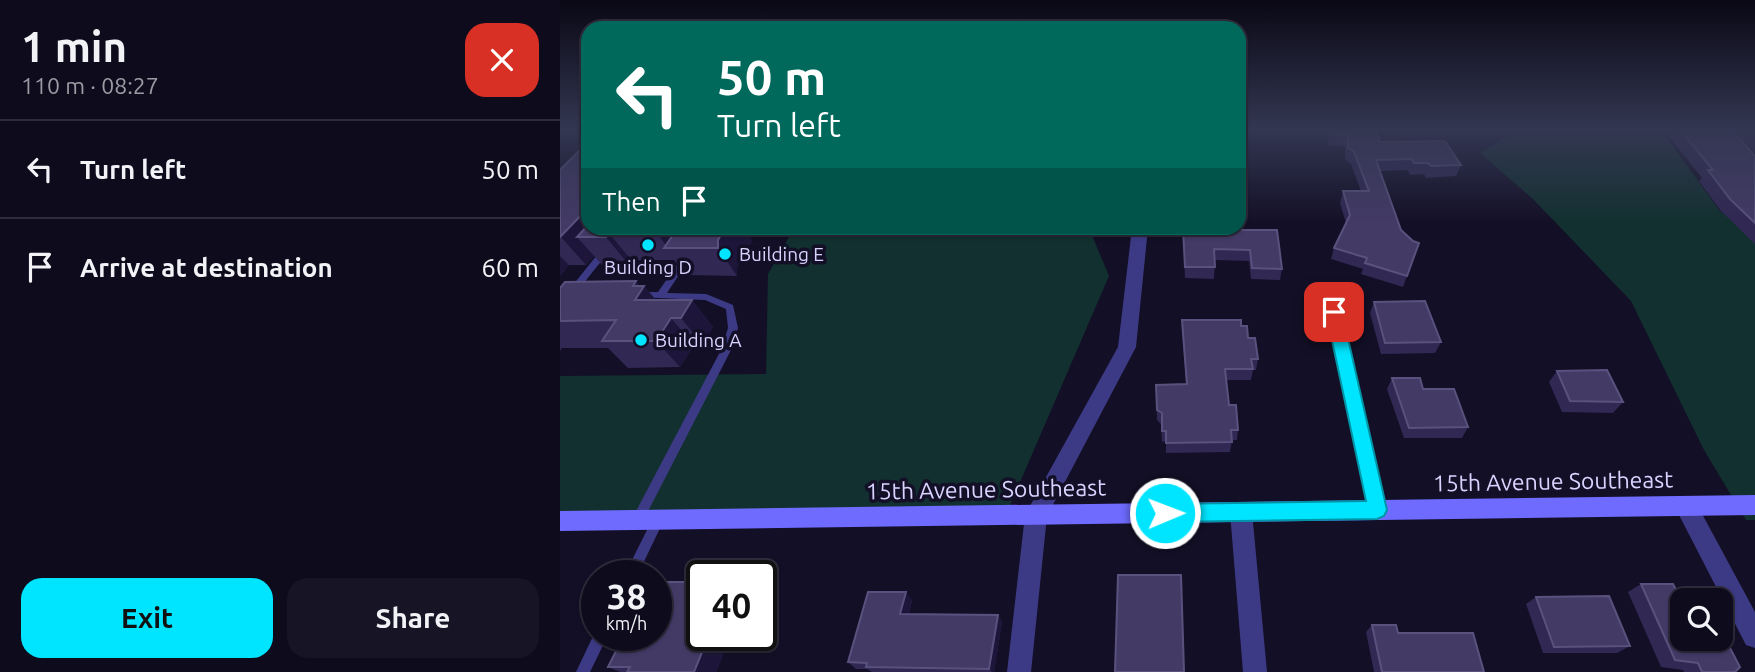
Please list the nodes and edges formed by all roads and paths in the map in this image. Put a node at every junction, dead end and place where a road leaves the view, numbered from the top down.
1 (1139, 235) edge
2 (608, 247) edge
3 (692, 250) edge
4 (582, 295) edge
5 (621, 295) edge
6 (661, 295) junction
7 (1334, 312) dead end
8 (1755, 505) edge
9 (1686, 506) junction
10 (1377, 510) junction
11 (1241, 512) junction
12 (1036, 514) junction
13 (648, 520) junction
14 (560, 521) edge
15 (635, 560) edge
16 (1755, 636) edge
17 (593, 651) edge
18 (583, 672) edge
19 (1018, 672) edge
20 (1255, 672) edge

1 - 12 street
2 - 4 lane
3 - 6 lane
5 - 6 lane
6 - 13 lane
7 - 10 lane
8 - 9 street, 15th Avenue Southeast
9 - 10 street, 15th Avenue Southeast
9 - 16 street
10 - 11 street, 15th Avenue Southeast
11 - 12 street, 15th Avenue Southeast
11 - 20 street
12 - 13 street, 15th Avenue Southeast
12 - 19 street
13 - 14 street, 15th Avenue Southeast
13 - 15 lane
17 - 18 lane

